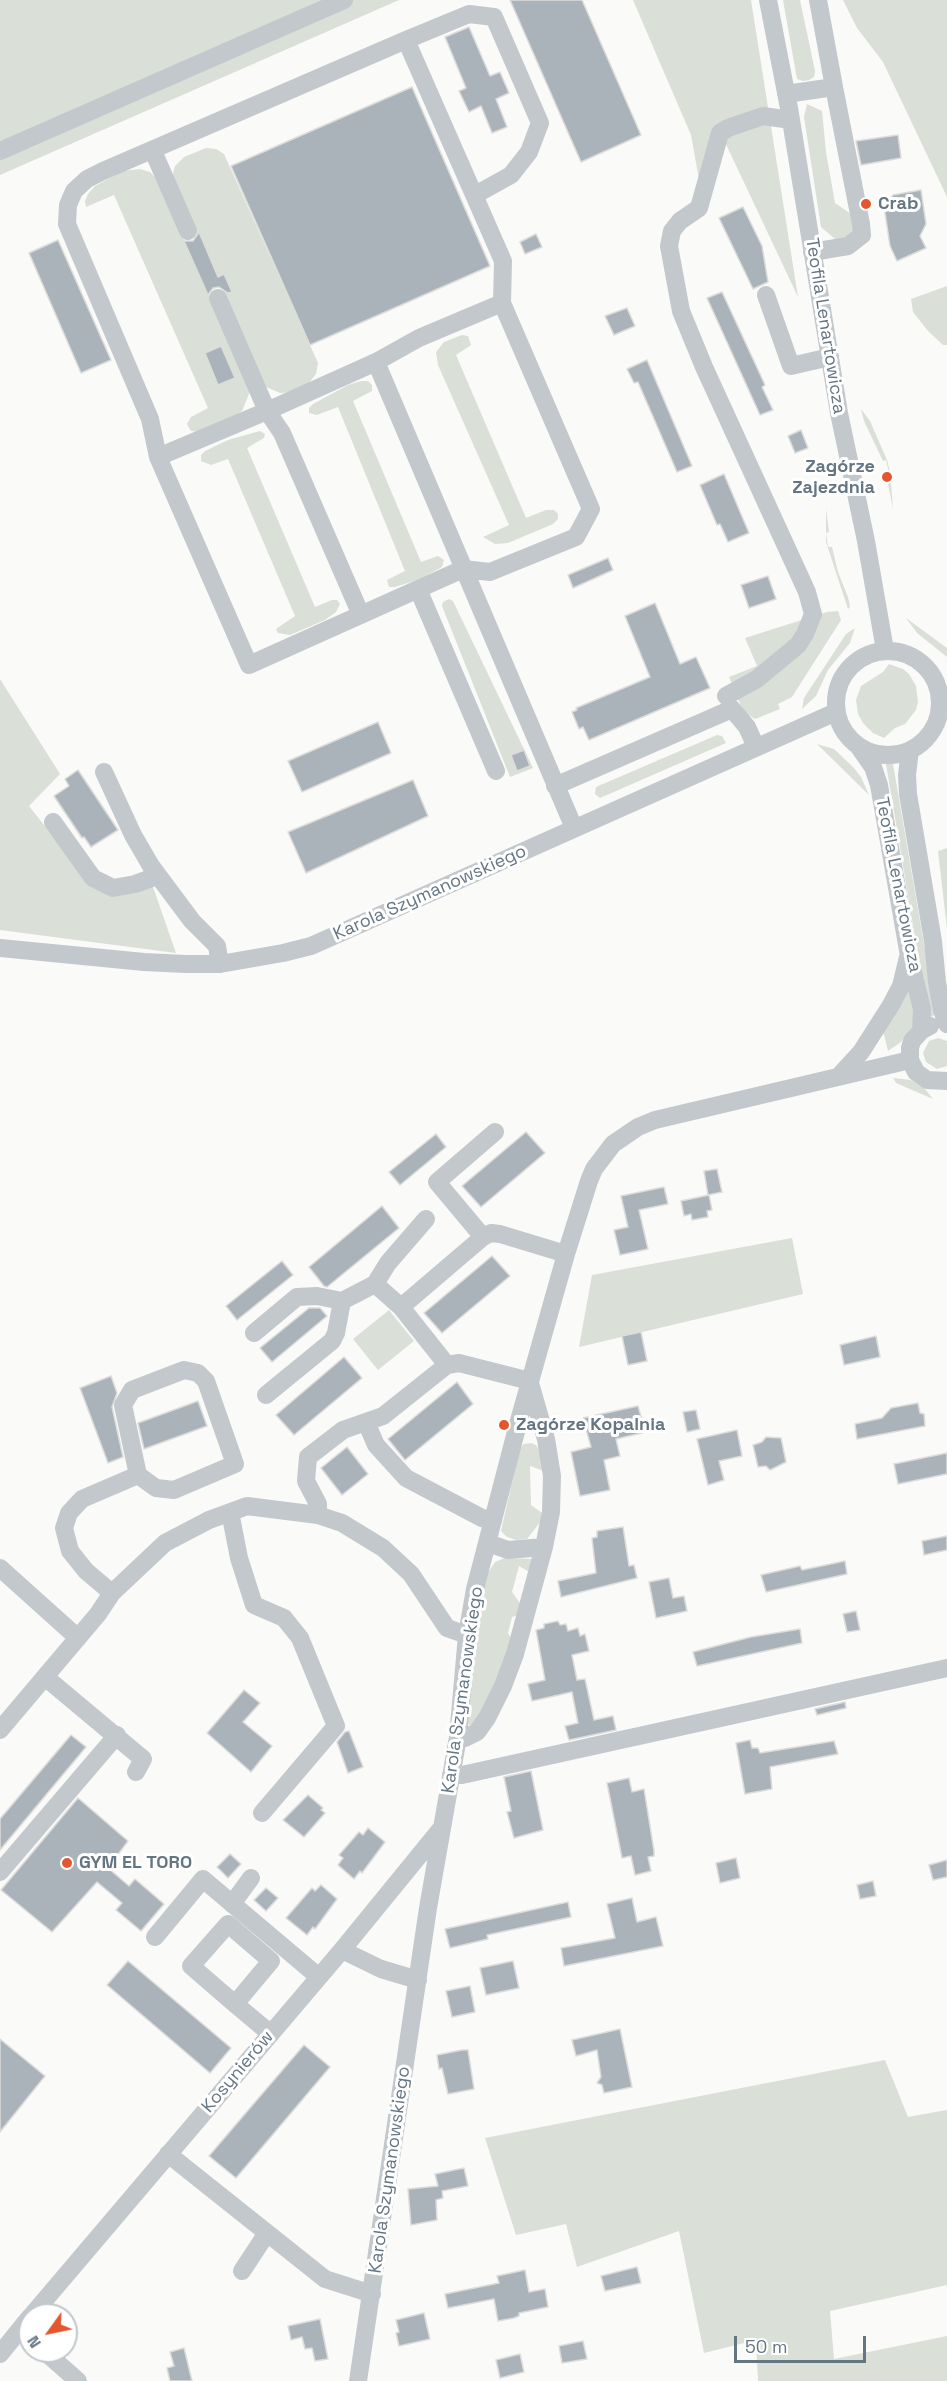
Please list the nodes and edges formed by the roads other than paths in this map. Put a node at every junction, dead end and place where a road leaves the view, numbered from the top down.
1 (344, 0) edge
2 (768, 0) edge
3 (818, 0) edge
4 (406, 40) junction
5 (834, 87) junction
6 (786, 94) junction
7 (791, 120) junction
8 (0, 151) edge
9 (153, 151) junction
10 (475, 195) junction
11 (188, 231) dead end
12 (812, 252) junction
13 (766, 295) dead end
14 (218, 298) dead end
15 (502, 303) junction
16 (830, 357) junction
17 (376, 362) junction
18 (267, 411) junction
19 (158, 457) junction
20 (462, 569) junction
21 (418, 589) junction
22 (361, 615) junction
23 (885, 651) junction
24 (943, 691) edge
25 (727, 695) junction
26 (836, 712) junction
27 (858, 746) junction
28 (756, 747) junction
29 (910, 750) junction
30 (496, 771) dead end
31 (104, 772) dead end
32 (555, 786) junction
33 (53, 822) dead end
34 (574, 828) junction
35 (157, 876) junction
36 (0, 948) edge
37 (909, 955) junction
38 (220, 964) junction
39 (947, 1025) edge
40 (921, 1031) junction
41 (910, 1060) junction
42 (839, 1076) junction
43 (947, 1082) edge
44 (495, 1132) dead end
45 (426, 1219) dead end
46 (483, 1237) junction
47 (566, 1254) junction
48 (375, 1284) junction
49 (342, 1301) junction
50 (401, 1306) junction
51 (254, 1333) dead end
52 (447, 1365) junction
53 (530, 1382) junction
54 (266, 1395) dead end
55 (366, 1422) junction
56 (515, 1435) junction
57 (546, 1439) junction
58 (138, 1475) junction
59 (230, 1512) junction
60 (318, 1515) junction
61 (493, 1521) junction
62 (488, 1543) junction
63 (544, 1547) junction
64 (0, 1568) edge
65 (112, 1593) junction
66 (466, 1635) junction
67 (78, 1638) junction
68 (947, 1668) edge
69 (45, 1677) junction
70 (0, 1730) edge
71 (117, 1735) junction
72 (458, 1737) junction
73 (136, 1772) dead end
74 (451, 1775) junction
75 (262, 1813) dead end
76 (443, 1827) junction
77 (0, 1872) edge
78 (251, 1878) dead end
79 (232, 1904) junction
80 (155, 1937) dead end
81 (342, 1950) junction
82 (319, 1977) junction
83 (418, 1980) junction
84 (235, 2004) junction
85 (271, 2034) junction
86 (168, 2154) junction
87 (267, 2233) junction
88 (242, 2271) dead end
89 (372, 2295) junction
90 (46, 2303) edge
91 (18, 2335) edge
92 (0, 2354) edge
93 (58, 2363) edge
94 (78, 2381) edge
95 (358, 2381) edge

1 - 8 street
2 - 6 street, Teofila Lenartowicza
3 - 5 street
4 - 9 street
4 - 10 street
4 - 10 street
5 - 6 street
5 - 12 street
6 - 7 street, Teofila Lenartowicza
7 - 12 street, Teofila Lenartowicza
7 - 25 street
9 - 11 street
9 - 19 street
10 - 15 street
12 - 16 street, Teofila Lenartowicza
13 - 16 street
14 - 18 street
15 - 17 street
15 - 20 street
16 - 23 street, Teofila Lenartowicza
17 - 18 street
17 - 20 street
18 - 19 street
18 - 22 street
19 - 22 street
20 - 21 street
20 - 32 street
21 - 22 street
21 - 30 street
23 - 24 street
23 - 26 street
24 - 29 street
25 - 28 street
25 - 32 street
26 - 27 street
26 - 28 street, Karola Szymanowskiego
27 - 29 street
27 - 37 street, Teofila Lenartowicza
28 - 34 street, Karola Szymanowskiego
29 - 39 street, Teofila Lenartowicza
31 - 35 street
32 - 34 street
33 - 35 street
34 - 38 street, Karola Szymanowskiego
35 - 38 street
36 - 38 street, Karola Szymanowskiego
37 - 40 street, Teofila Lenartowicza
37 - 42 street
39 - 40 street
40 - 41 street
41 - 42 street, Karola Szymanowskiego
41 - 43 street
42 - 47 street, Karola Szymanowskiego
44 - 46 street
45 - 48 street
46 - 47 street
46 - 50 street
47 - 53 street, Karola Szymanowskiego
48 - 49 street
48 - 50 street
49 - 51 street
49 - 54 street
50 - 52 street
52 - 53 street
52 - 55 street
53 - 56 street, Karola Szymanowskiego
53 - 57 street
55 - 60 street
55 - 61 street
56 - 57 street
56 - 61 street, Karola Szymanowskiego
57 - 63 street
58 - 58 street
58 - 65 street
59 - 60 street
59 - 65 street
59 - 75 street
60 - 66 street
61 - 62 street, Karola Szymanowskiego
62 - 63 street
62 - 66 street, Karola Szymanowskiego
63 - 72 street
64 - 67 street
65 - 67 street
66 - 72 street, Karola Szymanowskiego
67 - 69 street
68 - 74 street
69 - 70 street
69 - 71 street
71 - 73 street
71 - 77 street
72 - 74 street, Karola Szymanowskiego
74 - 76 street, Karola Szymanowskiego
76 - 81 street, Kosynierów
76 - 83 street, Karola Szymanowskiego
78 - 79 street
79 - 80 street
79 - 82 street
81 - 82 street, Kosynierów
81 - 83 street
82 - 85 street, Kosynierów
83 - 89 street, Karola Szymanowskiego
84 - 84 street
84 - 85 street
85 - 86 street, Kosynierów
86 - 87 street
86 - 90 street, Kosynierów
87 - 88 street
87 - 89 street
89 - 95 street, Karola Szymanowskiego
91 - 92 street, Kosynierów
93 - 94 street

